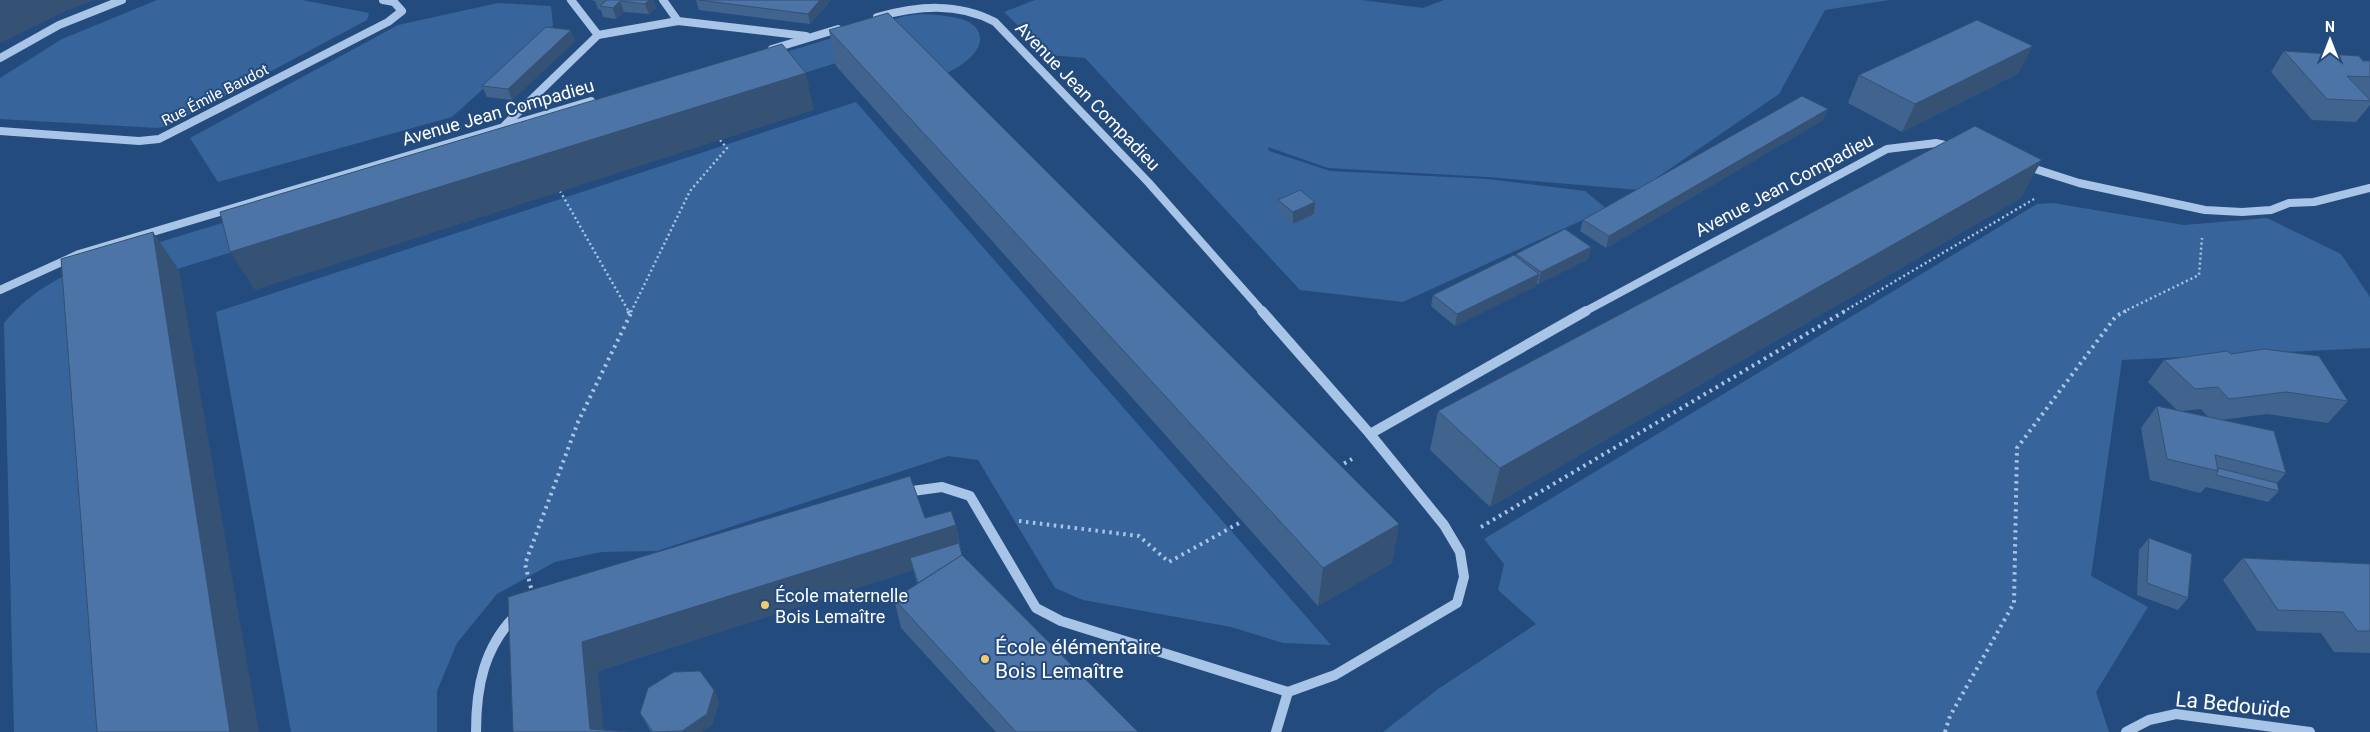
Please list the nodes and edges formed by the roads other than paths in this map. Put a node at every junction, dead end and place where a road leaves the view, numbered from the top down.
1 (122, 0) edge
2 (383, 0) edge
3 (571, 0) edge
4 (663, 0) edge
5 (930, 4) edge
6 (868, 20) edge
7 (678, 21) junction
8 (849, 26) edge
9 (598, 34) junction
10 (811, 37) junction
11 (765, 50) edge
12 (0, 58) edge
13 (597, 100) edge
14 (503, 127) junction
15 (0, 131) edge
16 (1965, 150) edge
17 (2021, 164) edge
18 (2370, 188) edge
19 (0, 290) edge
20 (1370, 434) junction
21 (898, 494) edge
22 (982, 516) joint
23 (534, 601) edge
24 (1288, 692) junction
25 (476, 732) edge
26 (1276, 732) edge
27 (2126, 732) edge
28 (2310, 732) edge

1 - 12 street
2 - 15 street, Rue Émile Baudot
3 - 9 lane
4 - 7 lane
5 - 6 street, Avenue Jean Compadieu
5 - 20 street, Avenue Jean Compadieu
7 - 9 lane
7 - 10 lane
8 - 10 street
9 - 14 street
10 - 11 street
13 - 14 street, Avenue Jean Compadieu
14 - 19 street, Avenue Jean Compadieu
16 - 20 lane, Avenue Jean Compadieu
17 - 18 lane
20 - 24 street, Avenue Jean Compadieu
21 - 22 street
22 - 24 lane
23 - 25 street
24 - 26 street
27 - 28 street, La Bedouïde

